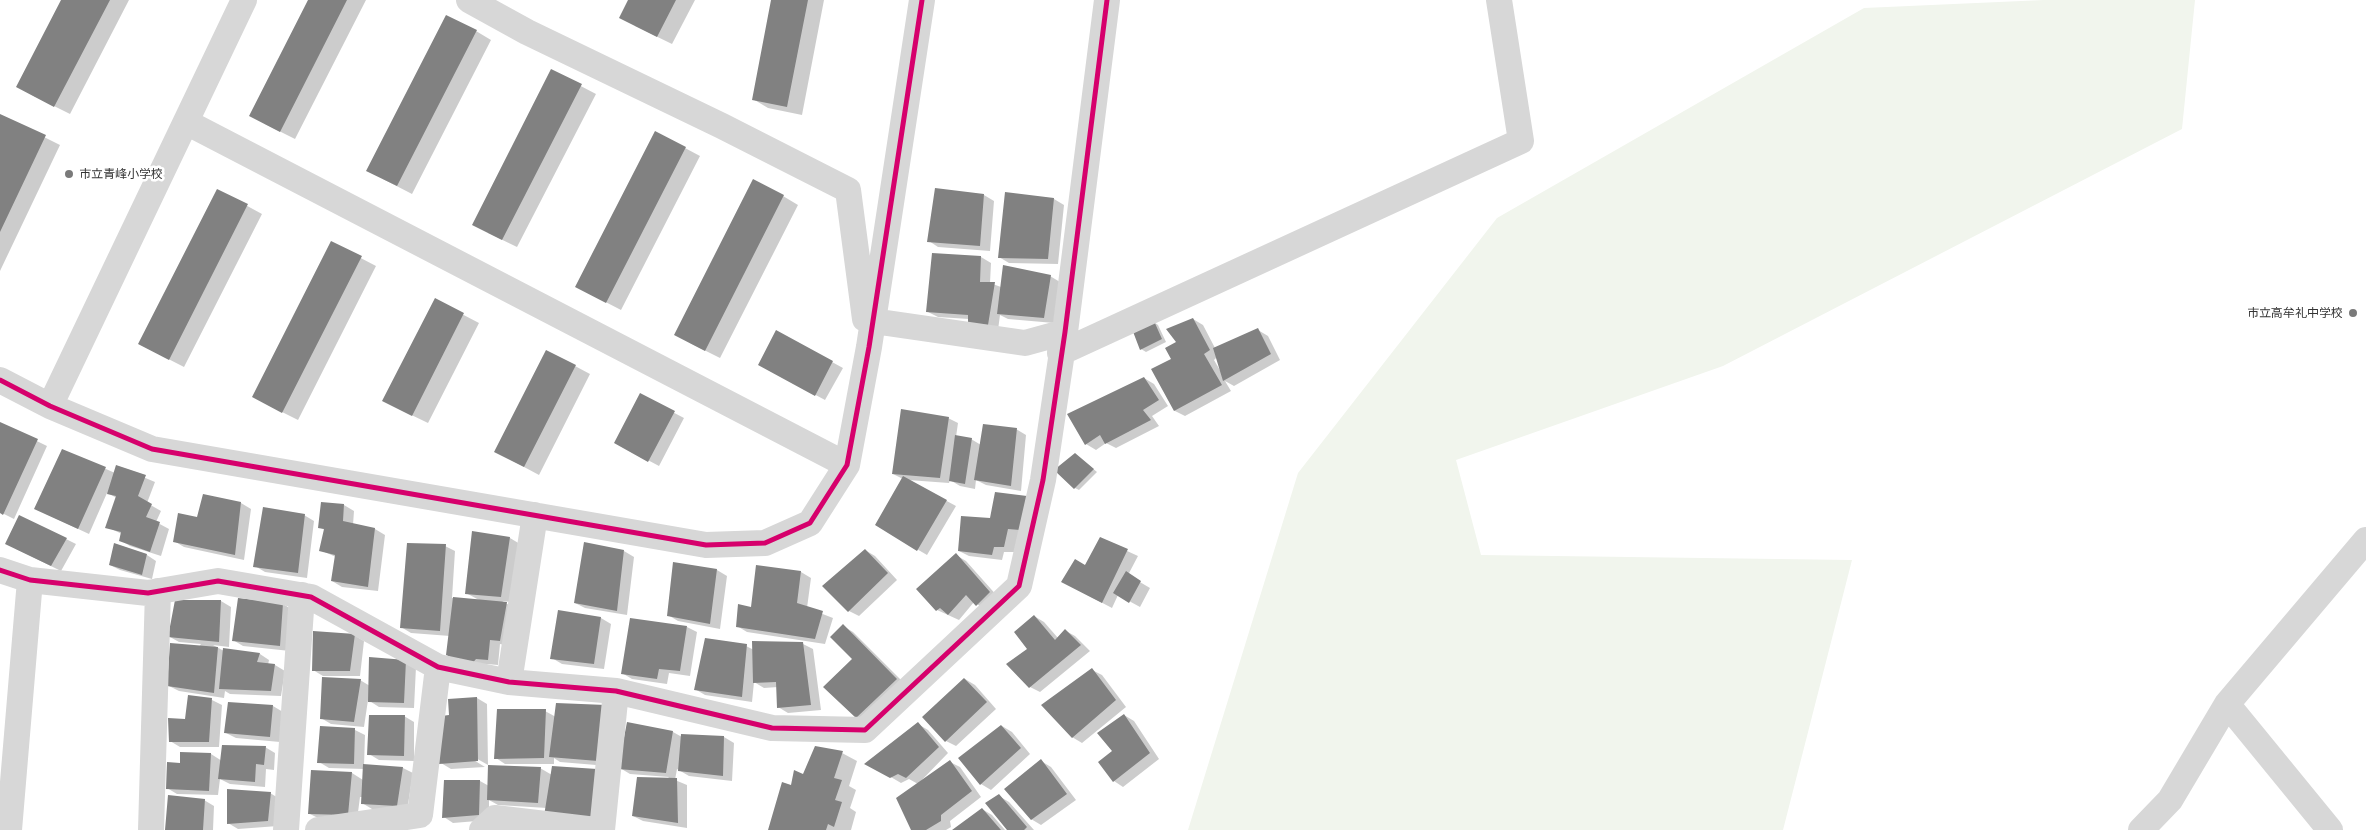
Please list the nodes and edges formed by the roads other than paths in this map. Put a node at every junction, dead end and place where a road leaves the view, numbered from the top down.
1 (244, 0) edge
2 (469, 0) edge
3 (922, 0) edge
4 (1108, 0) edge
5 (1499, 0) edge
6 (186, 122) junction
7 (873, 321) junction
8 (1063, 342) junction
9 (869, 347) junction
10 (0, 380) edge
11 (50, 406) junction
12 (847, 465) junction
13 (535, 515) junction
14 (2366, 540) edge
15 (0, 570) edge
16 (30, 580) junction
17 (158, 592) junction
18 (302, 595) junction
19 (438, 667) junction
20 (509, 682) junction
21 (616, 691) junction
22 (2227, 704) junction
23 (9, 830) edge
24 (151, 830) edge
25 (286, 830) edge
26 (318, 830) edge
27 (482, 830) edge
28 (596, 830) edge
29 (602, 830) edge
30 (2141, 830) edge
31 (2330, 830) edge

1 - 6 street
2 - 9 street
3 - 7 street
4 - 8 street
5 - 8 street
6 - 11 street
6 - 12 street
7 - 8 street
7 - 9 street
8 - 21 street
9 - 12 street
10 - 11 street
11 - 13 street
12 - 13 street
13 - 20 street
14 - 22 street
15 - 16 street
16 - 17 street
16 - 23 street
17 - 18 street
17 - 24 street
18 - 19 street
18 - 25 street
19 - 20 street
19 - 26 street
20 - 21 street
21 - 29 street
22 - 30 street
22 - 31 street
27 - 28 street

